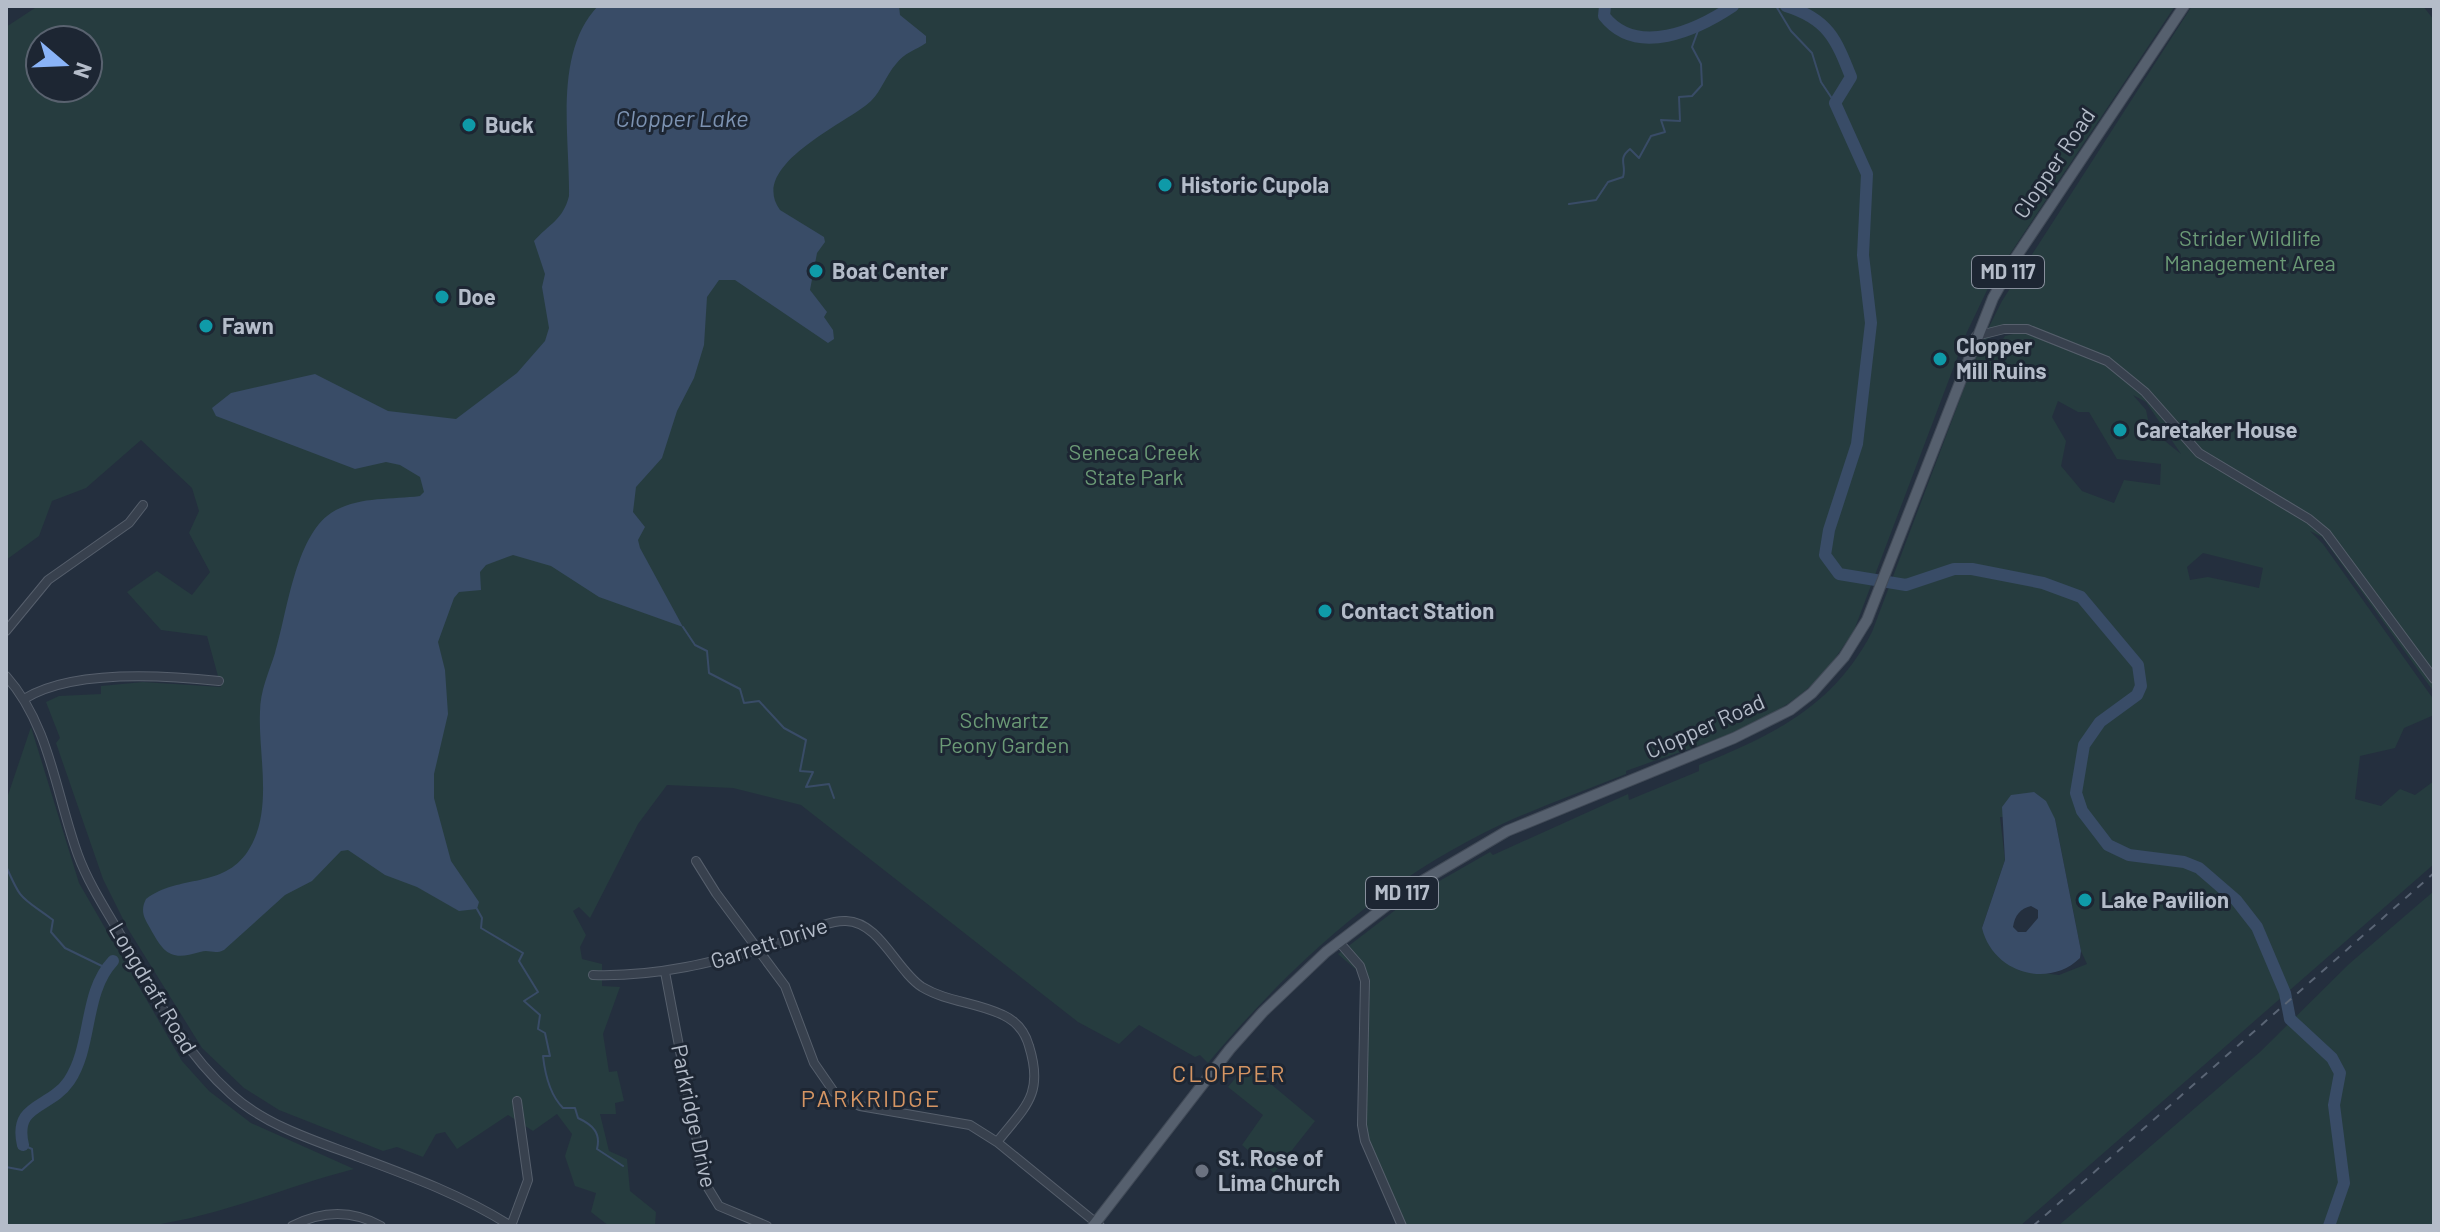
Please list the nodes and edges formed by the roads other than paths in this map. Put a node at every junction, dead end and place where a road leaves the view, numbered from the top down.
1 (2184, 6) edge
2 (1976, 336) junction
3 (143, 505) dead end
4 (6, 631) edge
5 (6, 676) edge
6 (2434, 679) edge
7 (219, 681) dead end
8 (24, 699) junction
9 (696, 861) dead end
10 (1339, 942) junction
11 (758, 949) junction
12 (665, 972) junction
13 (593, 975) dead end
14 (517, 1101) dead end
15 (997, 1142) junction
16 (1096, 1225) edge
17 (292, 1226) edge
18 (381, 1226) edge
19 (511, 1226) edge
20 (767, 1226) edge
21 (1402, 1226) edge

1 - 2 main road, Clopper Road / MD 117
2 - 6 street
2 - 10 main road, Clopper Road / MD 117
3 - 4 street
5 - 8 street, Longdraft Road
7 - 8 street
8 - 19 street, Longdraft Road
9 - 11 street
10 - 16 main road, Clopper Road / MD 117
10 - 21 street
11 - 12 street, Garrett Drive
11 - 15 street
11 - 15 street, Garrett Drive
12 - 13 street, Garrett Drive
12 - 20 street, Parkridge Drive
14 - 19 street
15 - 16 street
17 - 18 street

